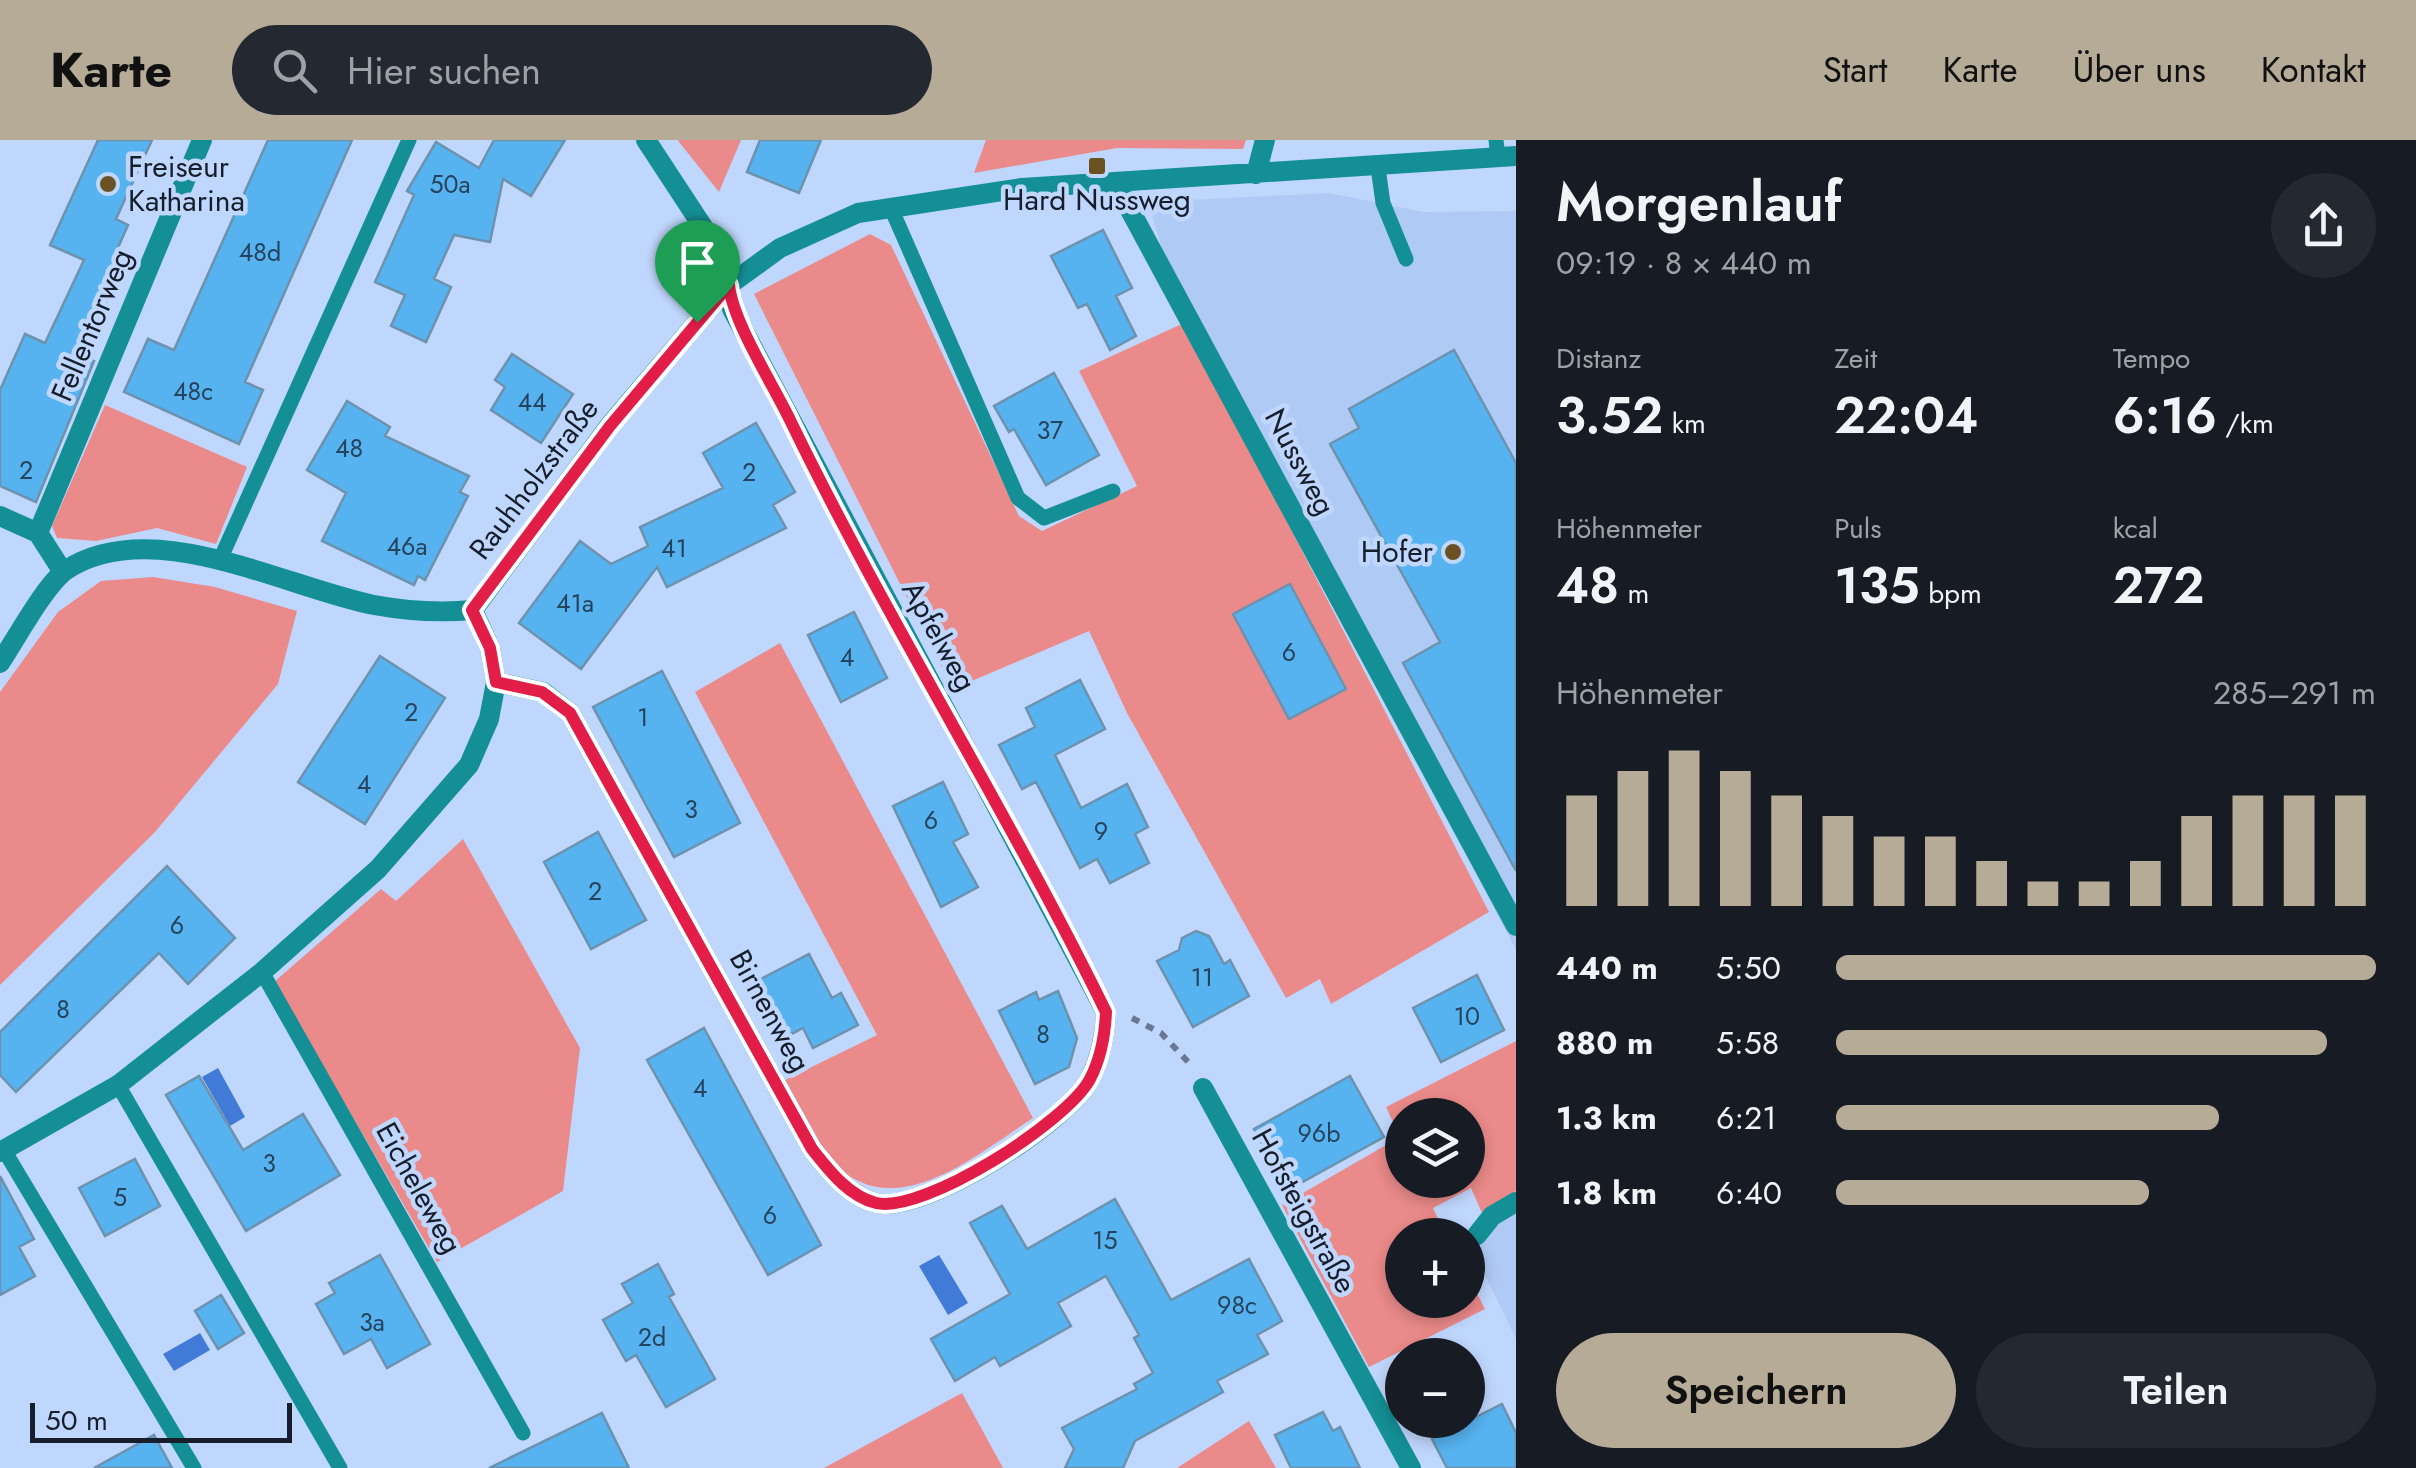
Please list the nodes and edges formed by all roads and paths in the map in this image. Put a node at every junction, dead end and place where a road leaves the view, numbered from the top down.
1 (202, 140) edge
2 (409, 140) edge
3 (646, 140) edge
4 (1264, 140) edge
5 (1504, 151) edge
6 (1378, 168) junction
7 (1256, 174) junction
8 (1116, 184) junction
9 (891, 208) junction
10 (1406, 258) dead end
11 (729, 285) junction
12 (1113, 491) dead end
13 (0, 516) edge
14 (38, 533) junction
15 (219, 562) junction
16 (62, 572) junction
17 (472, 610) junction
18 (0, 663) edge
19 (496, 682) junction
20 (1516, 926) edge
21 (262, 972) junction
22 (1106, 1012) junction
23 (118, 1086) junction
24 (1202, 1088) joint
25 (2, 1151) edge
26 (1516, 1202) edge
27 (1485, 1225) edge
28 (523, 1433) dead end
29 (194, 1468) edge
30 (340, 1468) edge
31 (1411, 1468) edge

1 - 14 street, Fellentorweg
2 - 15 lane
3 - 11 street, Apfelweg
4 - 7 street
5 - 6 street, Rauhholzstraße
6 - 7 street, Rauhholzstraße
6 - 10 lane
7 - 8 street, Rauhholzstraße
8 - 9 street, Rauhholzstraße
8 - 20 street, Nussweg
9 - 11 street, Rauhholzstraße
9 - 12 lane
11 - 17 street, Rauhholzstraße
11 - 22 street, Apfelweg
13 - 14 street
14 - 16 street
15 - 16 street
15 - 17 street
16 - 18 street
17 - 19 street
19 - 21 street
19 - 22 street, Birnenweg
21 - 23 street
21 - 28 lane, Eicheleweg
22 - 24 path
23 - 25 street
23 - 30 lane
24 - 31 street, Hofsteigstraße
25 - 29 lane
26 - 27 street

